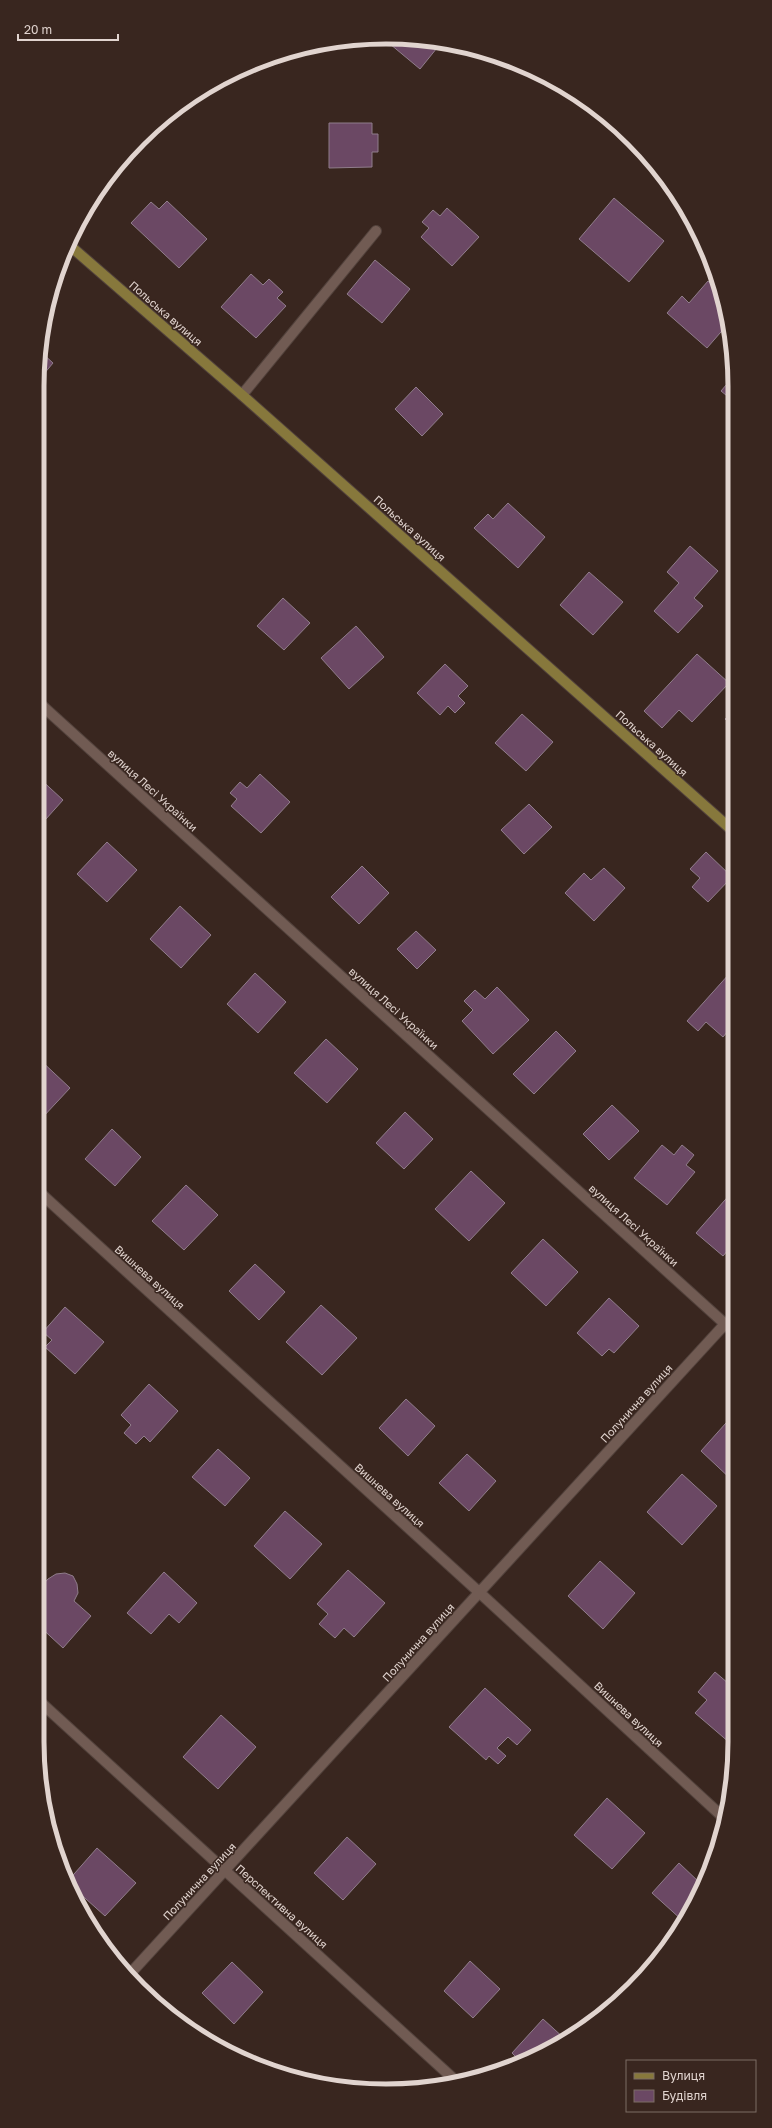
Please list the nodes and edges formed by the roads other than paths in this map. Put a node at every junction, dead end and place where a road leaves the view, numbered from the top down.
1 (376, 231) dead end
2 (73, 248) edge
3 (242, 395) junction
4 (44, 707) edge
5 (728, 827) edge
6 (44, 1196) edge
7 (725, 1324) junction
8 (728, 1327) edge
9 (480, 1592) junction
10 (44, 1705) edge
11 (720, 1813) edge
12 (225, 1871) junction
13 (133, 1971) edge
14 (452, 2077) edge

1 - 3 street
2 - 3 street, Польська вулиця
3 - 5 street, Польська вулиця
4 - 7 street, вулиця Лесі Українки
6 - 9 street, Вишнева вулиця
7 - 8 street, вулиця Лесі Українки
7 - 9 street, Полунична вулиця
9 - 11 street, Вишнева вулиця
9 - 12 street, Полунична вулиця
10 - 12 street, Перспективна вулиця
12 - 13 street, Полунична вулиця
12 - 14 street, Перспективна вулиця

